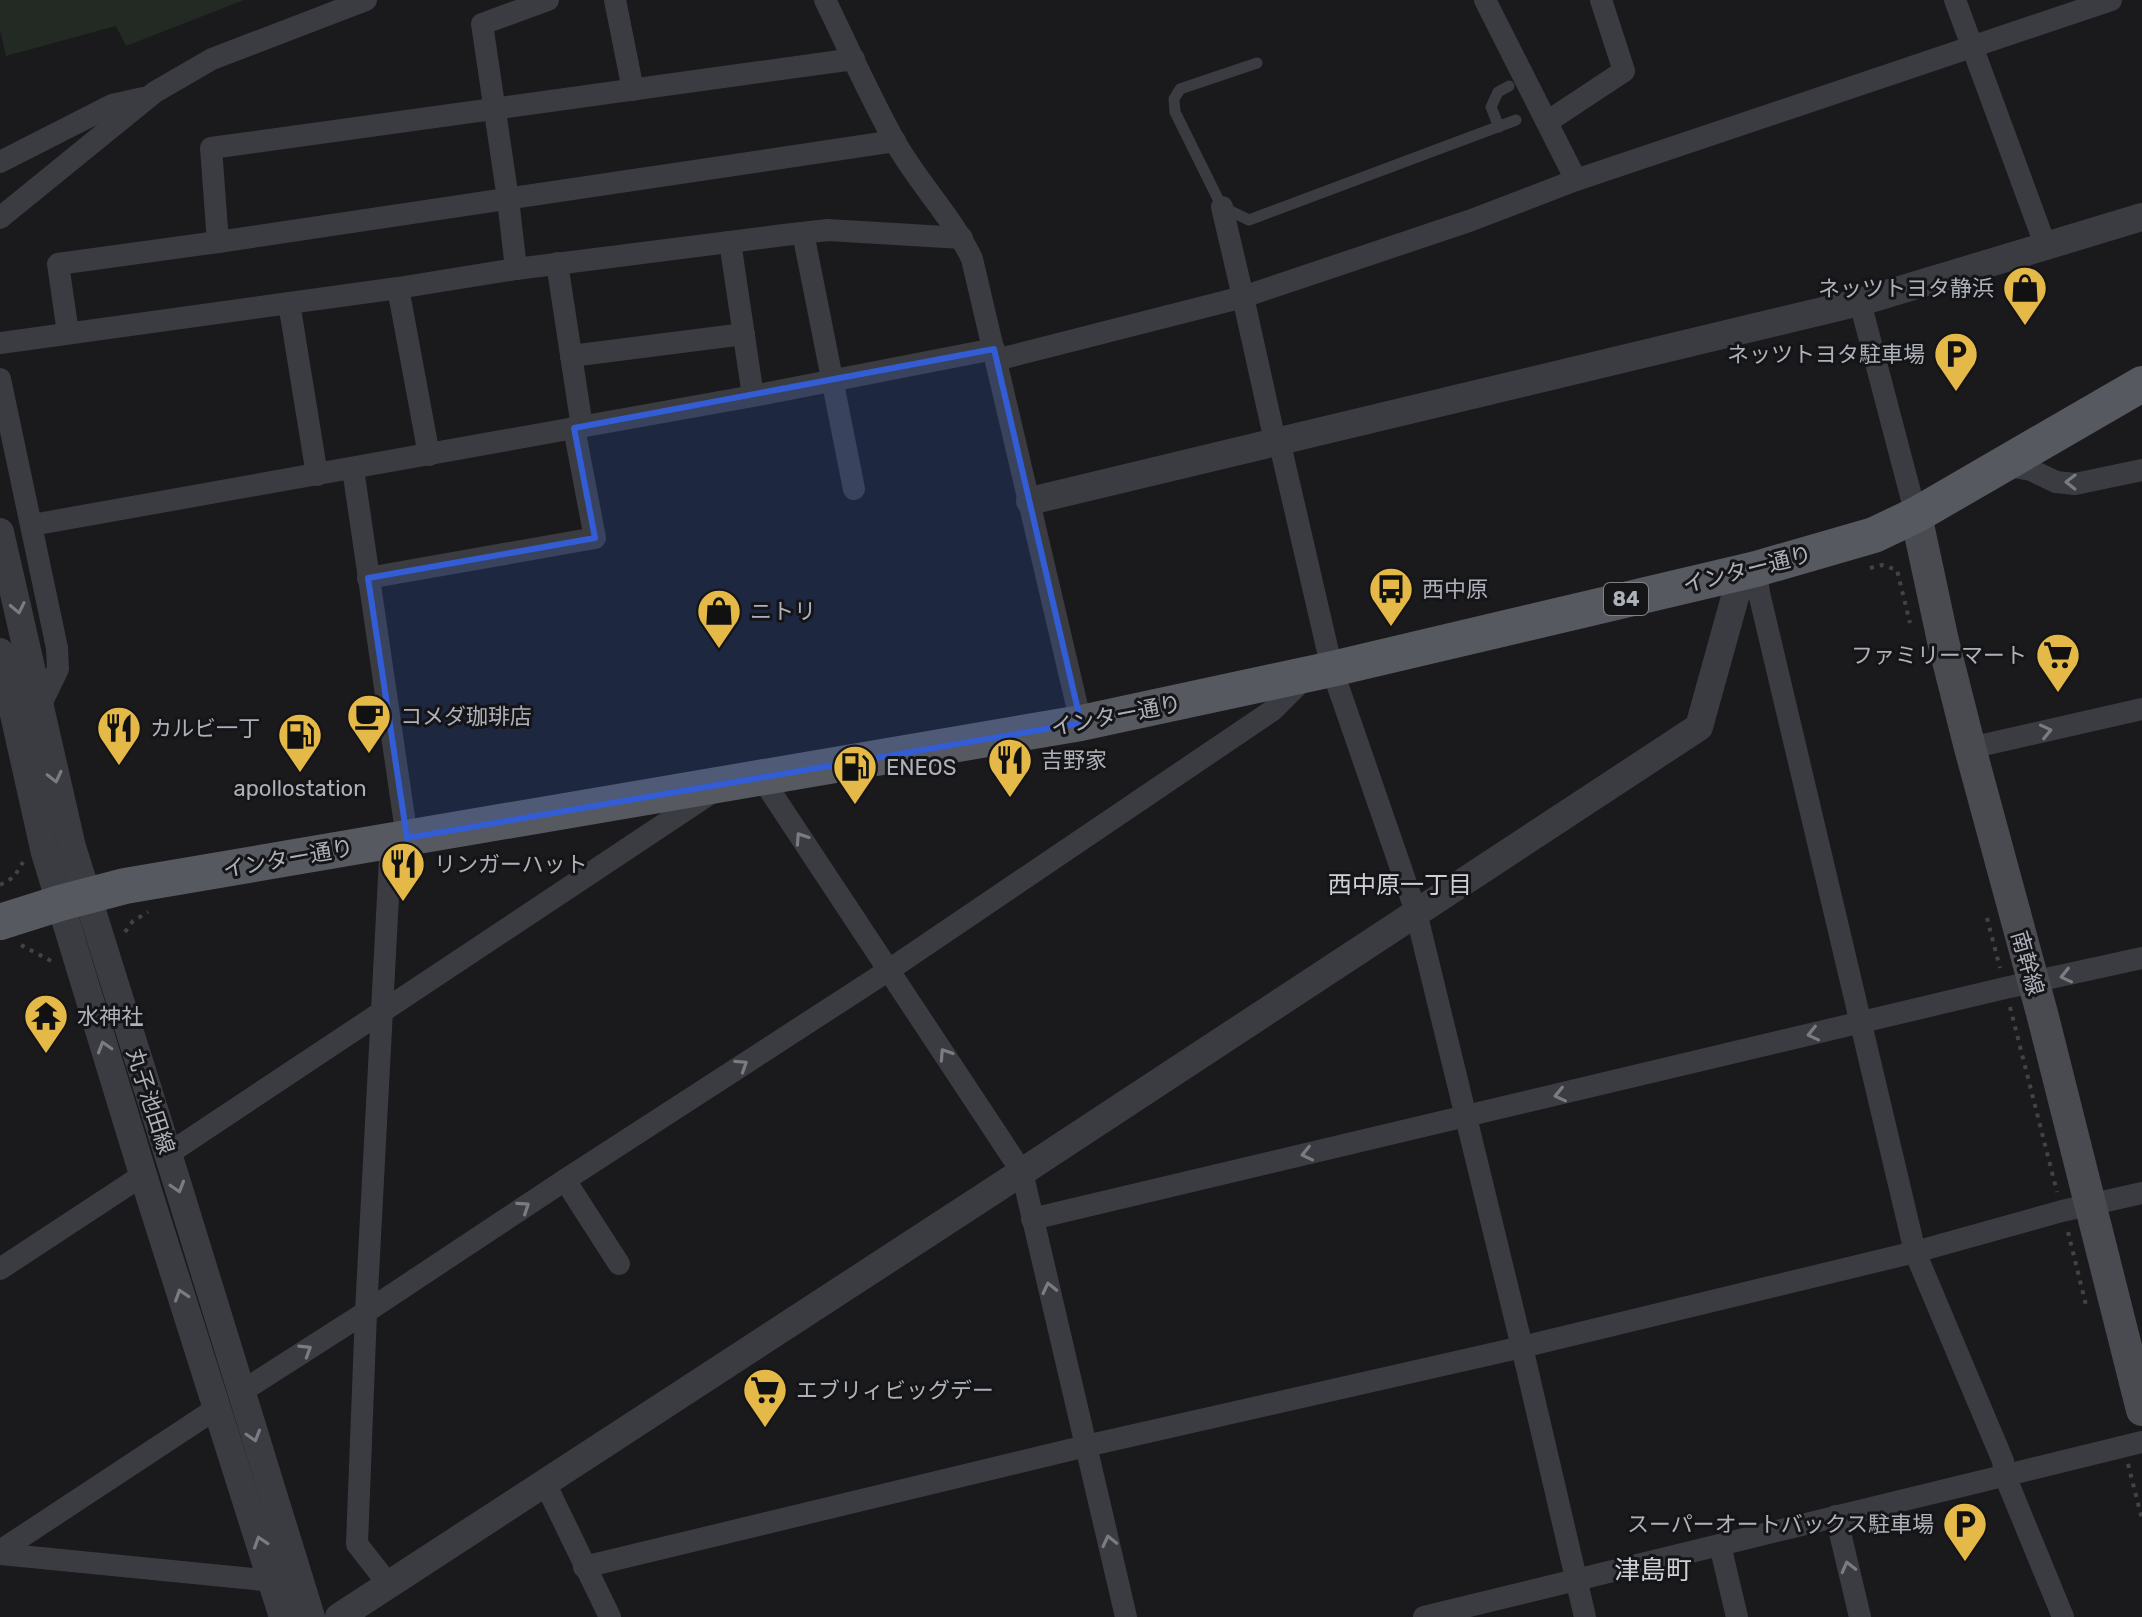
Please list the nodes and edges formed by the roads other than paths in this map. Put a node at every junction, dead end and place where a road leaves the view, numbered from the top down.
1 (366, 0) edge
2 (548, 0) edge
3 (615, 0) edge
4 (825, 0) edge
5 (1485, 0) edge
6 (1601, 0) edge
7 (1955, 0) edge
8 (2111, 0) edge
9 (1972, 48) junction
10 (854, 59) junction
11 (1257, 63) dead end
12 (1509, 86) dead end
13 (633, 90) junction
14 (148, 97) junction
15 (495, 109) junction
16 (1516, 120) dead end
17 (1547, 122) junction
18 (1499, 127) junction
19 (895, 141) junction
20 (0, 162) edge
21 (1576, 180) junction
22 (508, 199) junction
23 (1222, 207) junction
24 (2142, 217) edge
25 (0, 218) edge
26 (803, 233) junction
27 (962, 238) junction
28 (218, 242) junction
29 (730, 242) junction
30 (2046, 247) junction
31 (557, 263) junction
32 (516, 269) junction
33 (398, 288) junction
34 (1243, 297) junction
35 (1860, 302) junction
36 (289, 303) junction
37 (68, 333) junction
38 (744, 334) junction
39 (0, 343) edge
40 (995, 354) junction
41 (571, 356) junction
42 (0, 379) edge
43 (833, 379) junction
44 (2142, 384) edge
45 (753, 396) junction
46 (578, 427) junction
47 (1277, 441) junction
48 (429, 455) junction
49 (2002, 465) junction
50 (353, 469) junction
51 (2142, 470) edge
52 (317, 475) junction
53 (854, 489) dead end
54 (1030, 501) junction
55 (1916, 515) junction
56 (32, 525) junction
57 (0, 532) edge
58 (1749, 570) junction
59 (368, 578) junction
60 (0, 652) edge
61 (1321, 672) junction
62 (2142, 709) edge
63 (21, 713) edge
64 (1081, 723) junction
65 (1970, 748) junction
66 (744, 780) junction
67 (399, 839) junction
68 (73, 900) junction
69 (1416, 912) junction
70 (0, 922) edge
71 (2142, 958) edge
72 (889, 970) junction
73 (2019, 986) junction
74 (382, 1012) junction
75 (1862, 1022) junction
76 (1467, 1117) junction
77 (168, 1154) junction
78 (1022, 1172) junction
79 (143, 1175) junction
80 (565, 1180) junction
81 (2142, 1193) edge
82 (2076, 1209) junction
83 (1032, 1219) junction
84 (1915, 1252) junction
85 (619, 1264) dead end
86 (0, 1269) edge
87 (366, 1312) junction
88 (1522, 1347) junction
89 (241, 1392) junction
90 (217, 1408) junction
91 (2142, 1410) edge
92 (2132, 1444) edge
93 (1086, 1446) junction
94 (2005, 1476) junction
95 (545, 1483) junction
96 (1836, 1516) junction
97 (1720, 1545) junction
98 (0, 1553) edge
99 (584, 1567) junction
100 (273, 1581) junction
101 (1576, 1581) junction
102 (377, 1600) edge
103 (283, 1617) edge
104 (311, 1617) edge
105 (339, 1617) edge
106 (610, 1617) edge
107 (1126, 1617) edge
108 (1424, 1617) edge
109 (1585, 1617) edge
110 (1737, 1617) edge
111 (1860, 1617) edge
112 (2063, 1617) edge

1 - 14 street
2 - 15 street
3 - 13 street
4 - 10 street
5 - 17 street
6 - 17 street
7 - 9 street
8 - 9 street
9 - 21 street
9 - 30 street
10 - 13 street
10 - 19 street
11 - 23 lane
12 - 18 lane
13 - 15 street
14 - 20 street
14 - 25 street
15 - 22 street
15 - 28 street
16 - 18 lane
17 - 21 street
18 - 23 lane
19 - 22 street
19 - 27 street
21 - 34 street
22 - 28 street
22 - 32 street
23 - 34 street
24 - 30 street
26 - 27 street
26 - 29 street
26 - 43 street
27 - 40 street
28 - 37 street
29 - 31 street
29 - 38 street
30 - 35 street
31 - 32 street
31 - 41 street
32 - 33 street
33 - 36 street
33 - 48 street
34 - 40 street
34 - 47 street
35 - 47 street
35 - 55 street
36 - 37 street
36 - 52 street
37 - 39 street
38 - 41 street
38 - 45 street
40 - 43 street
40 - 54 street
41 - 46 street
42 - 56 street
43 - 45 street
43 - 53 street
44 - 49 main road, インター通り / 84
45 - 46 street
46 - 48 street
46 - 59 street
47 - 54 street
47 - 61 street
48 - 50 street
51 -> 49 street
49 - 55 main road, インター通り / 84
50 - 52 street
50 - 59 street
52 - 56 street
54 - 64 street
55 - 58 main road, インター通り / 84
55 - 65 main road, 南幹線
56 - 63 street
57 -> 63 street, 丸子池田線
58 - 61 main road, インター通り / 84
58 - 69 street
58 - 75 street
59 - 67 street
60 - 63 street, 丸子池田線
61 - 64 main road, インター通り / 84
61 - 69 street
61 - 72 street
65 -> 62 street
63 - 68 street, 丸子池田線
64 - 66 main road, インター通り / 84
65 - 73 main road, 南幹線
66 - 67 main road, インター通り / 84
72 -> 66 street
66 - 74 street
67 - 68 main road, インター通り / 84
67 - 74 street
68 - 70 main road, インター通り / 84
68 - 77 street, 丸子池田線
79 -> 68 street, 丸子池田線
69 - 76 street
69 - 78 street
71 -> 73 street
78 -> 72 street
80 -> 72 street
73 - 75 street
73 - 82 main road, 南幹線
74 - 77 street
74 - 87 street
75 -> 76 street
75 - 84 street
76 -> 83 street
76 - 88 street
77 -> 89 street, 丸子池田線
78 - 83 street
78 - 95 street
79 - 86 street
90 -> 79 street, 丸子池田線
80 - 85 street
87 -> 80 street
81 - 82 street
82 - 84 street
82 - 91 main road, 南幹線
93 -> 83 street
84 - 88 street
84 - 94 street
89 -> 87 street
87 - 102 street
88 - 93 street
88 - 101 street
89 -> 104 street, 丸子池田線
90 - 98 street
100 -> 90 street, 丸子池田線
92 - 94 street
93 - 99 street
107 -> 93 street
94 - 96 street
94 - 112 street
95 - 99 street
95 - 102 street
96 - 97 street
111 -> 96 street
97 - 101 street
97 - 110 street
98 - 100 street
99 - 106 street
100 - 103 street, 丸子池田線
101 - 108 street
101 - 109 street
102 - 105 street

